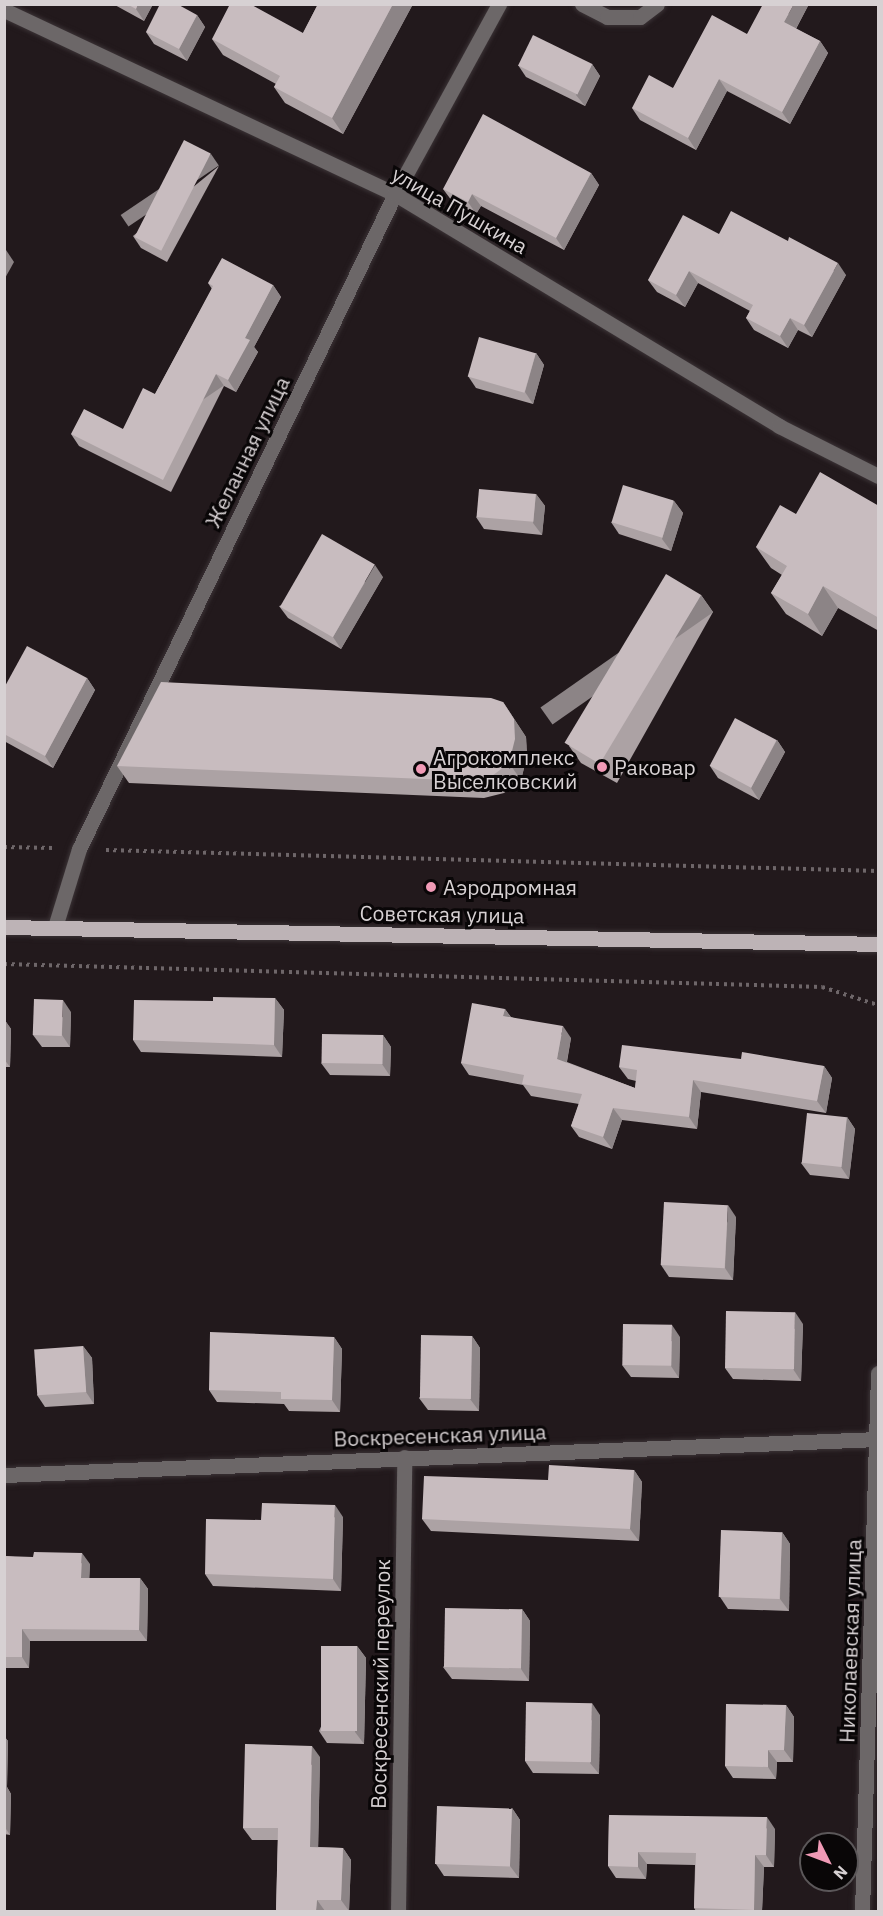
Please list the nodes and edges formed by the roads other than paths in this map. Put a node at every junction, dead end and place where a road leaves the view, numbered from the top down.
1 (499, 4) edge
2 (582, 4) edge
3 (657, 4) edge
4 (4, 10) edge
5 (395, 194) junction
6 (879, 476) edge
7 (4, 927) edge
8 (55, 927) junction
9 (879, 944) edge
10 (879, 1372) edge
11 (877, 1439) junction
12 (404, 1457) junction
13 (4, 1475) edge
14 (398, 1911) edge
15 (862, 1911) edge

1 - 5 street, Желанная улица
2 - 3 street
4 - 5 street, улица Пушкина
5 - 6 street, улица Пушкина
5 - 8 street, Желанная улица
7 - 8 main road, Советская улица
8 - 9 main road, Советская улица
10 - 11 street, Николаевская улица
11 - 12 street, Воскресенская улица
11 - 15 street, Николаевская улица
12 - 13 street, Воскресенская улица
12 - 14 street, Воскресенский переулок

